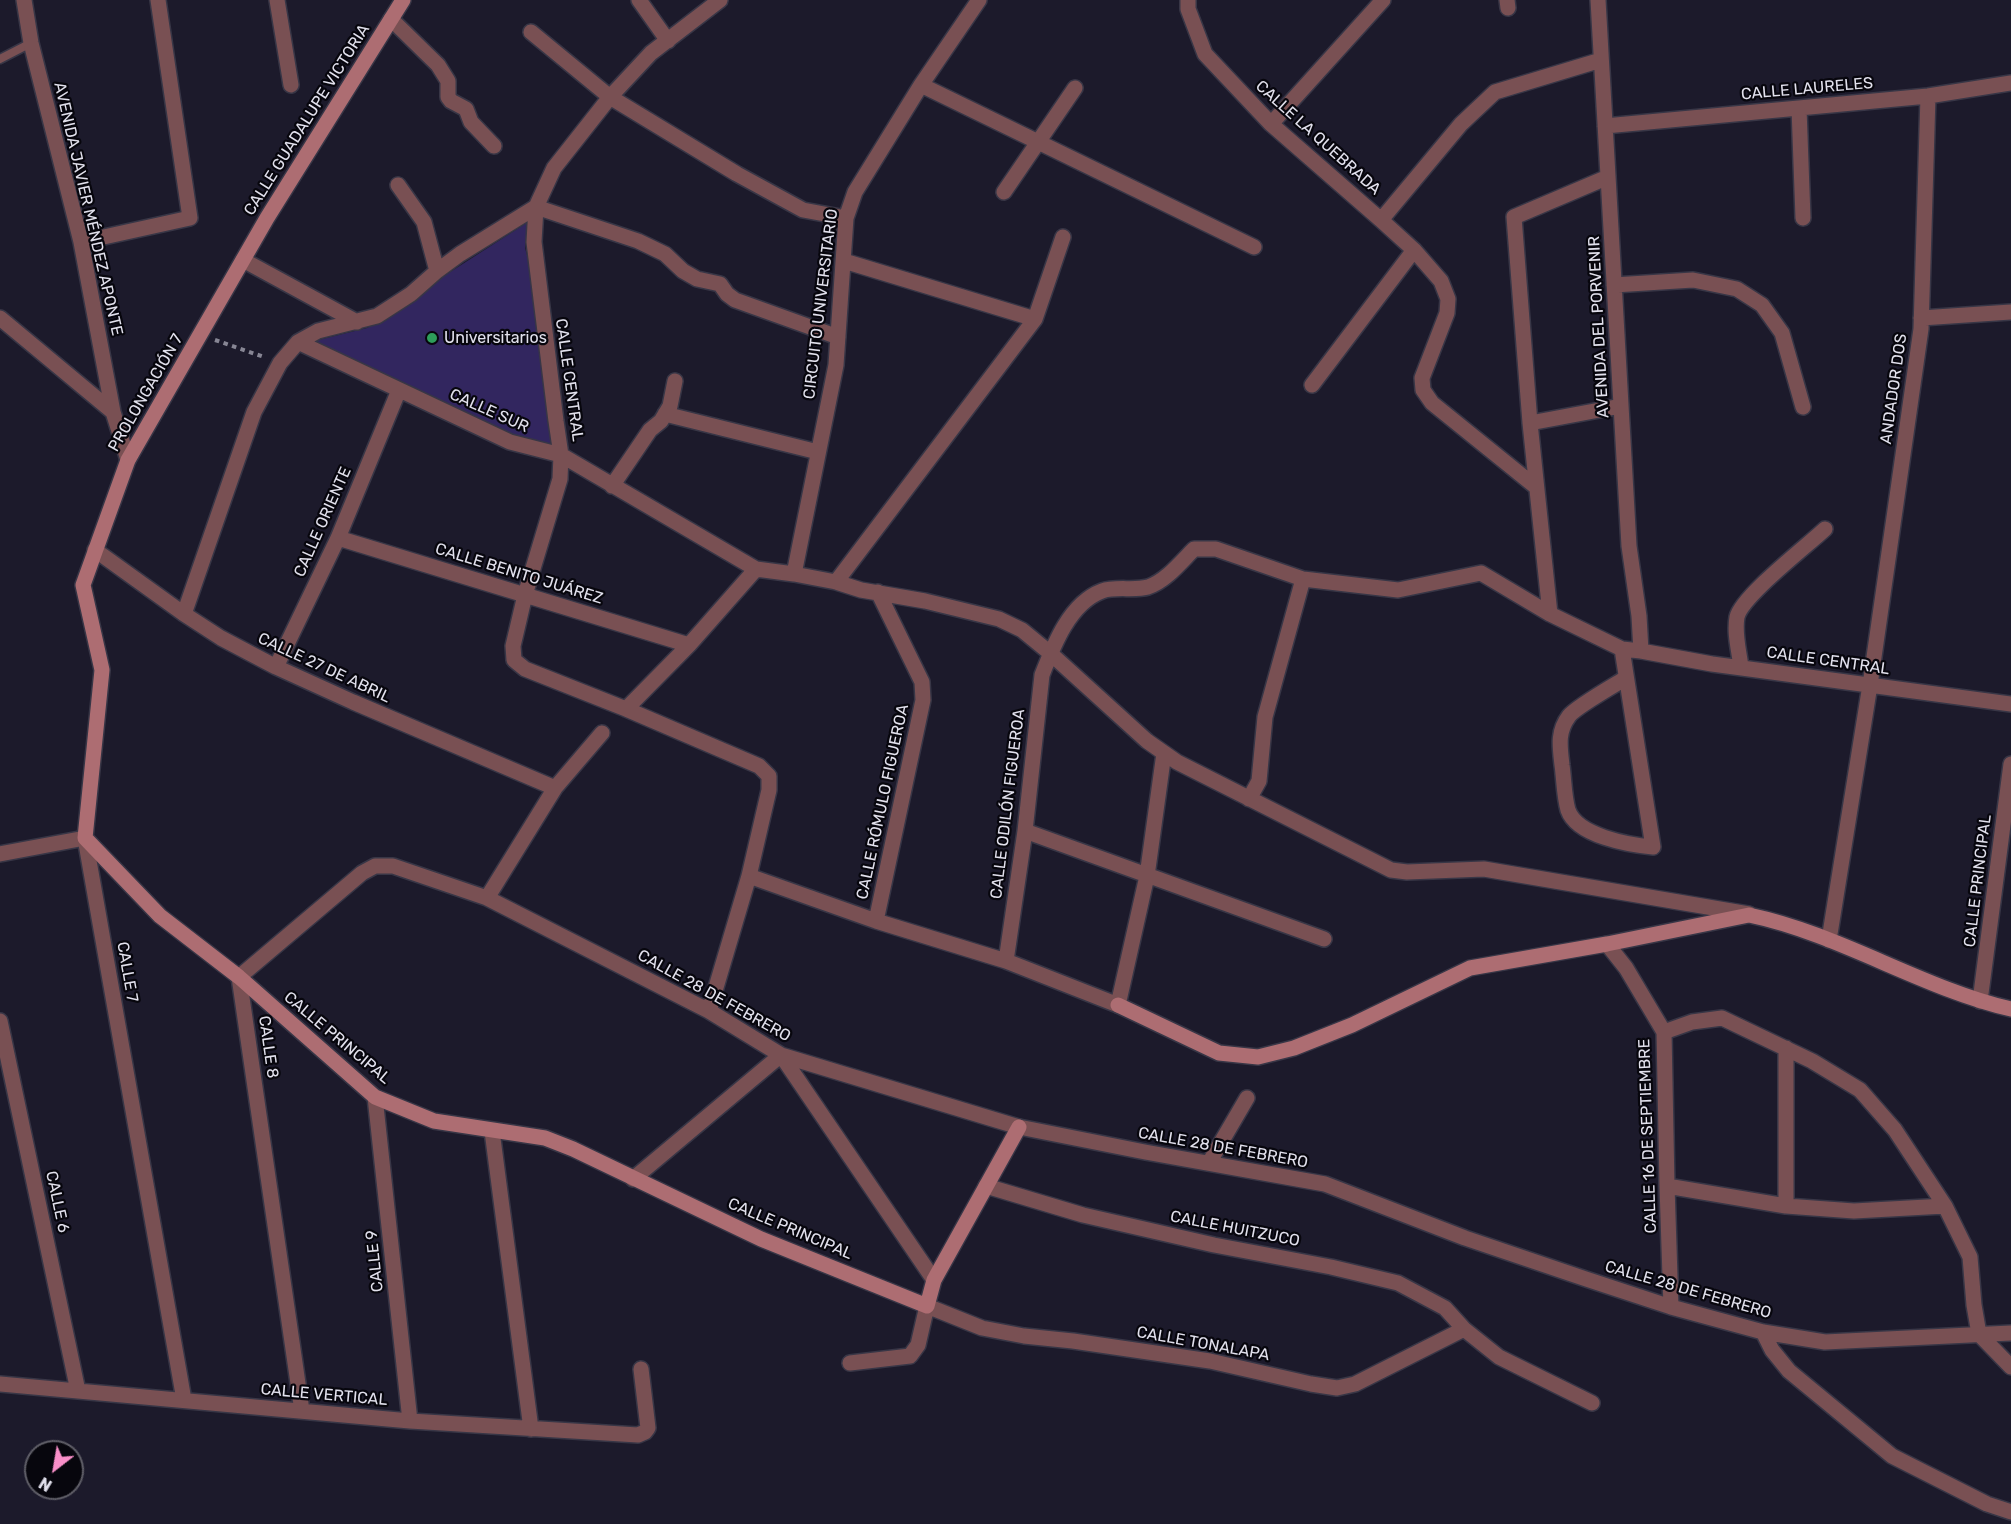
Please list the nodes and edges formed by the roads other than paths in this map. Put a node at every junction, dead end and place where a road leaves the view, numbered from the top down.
1 (24, 0) edge
2 (159, 0) edge
3 (277, 0) edge
4 (403, 0) edge
5 (639, 0) edge
6 (720, 0) edge
7 (979, 0) edge
8 (1383, 0) edge
9 (1598, 0) edge
10 (1191, 3) edge
11 (391, 19) junction
12 (531, 32) dead end
13 (668, 40) junction
14 (31, 43) junction
15 (0, 59) edge
16 (1601, 60) junction
17 (2011, 83) edge
18 (291, 85) dead end
19 (921, 85) junction
20 (1074, 88) dead end
21 (1928, 96) junction
22 (610, 97) junction
23 (1799, 108) junction
24 (1271, 124) junction
25 (1605, 126) junction
26 (1038, 142) junction
27 (494, 146) dead end
28 (1608, 177) junction
29 (398, 185) dead end
30 (1004, 192) dead end
31 (536, 207) junction
32 (846, 218) junction
33 (1803, 218) dead end
34 (1381, 220) junction
35 (1063, 237) dead end
36 (81, 242) junction
37 (1254, 247) dead end
38 (1414, 250) junction
39 (243, 260) junction
40 (844, 261) junction
41 (437, 271) junction
42 (1614, 285) junction
43 (2011, 312) edge
44 (0, 318) edge
45 (1921, 318) junction
46 (1035, 319) junction
47 (357, 322) junction
48 (838, 337) junction
49 (298, 342) junction
50 (675, 381) dead end
51 (1312, 385) dead end
52 (399, 390) junction
53 (1621, 406) junction
54 (1803, 407) dead end
55 (113, 412) junction
56 (665, 414) junction
57 (1530, 423) junction
58 (818, 452) junction
59 (561, 455) junction
60 (128, 460) junction
61 (612, 486) junction
62 (1536, 487) junction
63 (1825, 530) dead end
64 (338, 538) junction
65 (95, 550) junction
66 (756, 569) junction
67 (794, 574) junction
68 (1303, 579) junction
69 (836, 582) junction
70 (878, 592) junction
71 (525, 595) junction
72 (184, 614) junction
73 (1550, 614) junction
74 (689, 645) junction
75 (1622, 649) junction
76 (1641, 651) junction
77 (1050, 653) junction
78 (276, 667) junction
79 (1741, 667) junction
80 (1626, 678) junction
81 (1870, 685) junction
82 (2011, 704) edge
83 (626, 709) junction
84 (602, 733) dead end
85 (1164, 753) junction
86 (2011, 764) edge
87 (555, 788) junction
88 (1249, 799) junction
89 (1025, 831) junction
90 (85, 838) junction
91 (0, 854) edge
92 (749, 876) junction
93 (1147, 876) junction
94 (487, 898) junction
95 (1749, 915) junction
96 (876, 921) junction
97 (1324, 939) dead end
98 (1829, 940) junction
99 (1607, 944) junction
100 (1006, 961) junction
101 (239, 977) junction
102 (1980, 1001) junction
103 (1118, 1005) junction
104 (2011, 1009) edge
105 (709, 1011) junction
106 (0, 1021) edge
107 (1664, 1032) junction
108 (1786, 1048) junction
109 (781, 1054) junction
110 (375, 1096) junction
111 (1247, 1098) dead end
112 (1019, 1126) junction
113 (492, 1131) junction
114 (1209, 1164) junction
115 (633, 1179) junction
116 (986, 1186) junction
117 (1666, 1186) junction
118 (1786, 1206) junction
119 (1945, 1206) junction
120 (934, 1280) junction
121 (927, 1306) junction
122 (1671, 1307) junction
123 (1464, 1329) junction
124 (1763, 1332) junction
125 (2011, 1333) edge
126 (1979, 1334) junction
127 (850, 1363) dead end
128 (2011, 1366) edge
129 (641, 1369) dead end
130 (0, 1384) edge
131 (78, 1391) junction
132 (184, 1400) junction
133 (1592, 1403) dead end
134 (302, 1411) junction
135 (410, 1421) junction
136 (531, 1429) junction
137 (2011, 1512) edge

1 - 14 street, AVENIDA JAVIER MÉNDEZ APONTE
2 - 36 street
3 - 18 street
4 - 11 street, CALLE GUADALUPE VICTORIA
5 - 13 street
6 - 13 street
7 - 19 street, CIRCUITO UNIVERSITARIO
8 - 24 street
9 - 16 street, AVENIDA DEL PORVENIR
10 - 24 street, CALLE LA QUEBRADA
11 - 27 street
11 - 39 street, CALLE GUADALUPE VICTORIA
12 - 22 street
13 - 22 street
14 - 15 lane
14 - 36 street, AVENIDA JAVIER MÉNDEZ APONTE
16 - 25 street, AVENIDA DEL PORVENIR
16 - 34 street
17 - 21 street, CALLE LAURELES
19 - 26 street
19 - 32 street, CIRCUITO UNIVERSITARIO
20 - 26 street
21 - 23 street, CALLE LAURELES
21 - 45 street, ANDADOR DOS
22 - 31 street
22 - 32 street
23 - 25 street, CALLE LAURELES
23 - 33 street
24 - 34 street, CALLE LA QUEBRADA
25 - 28 street, AVENIDA DEL PORVENIR
26 - 30 street
26 - 37 street
28 - 42 street, AVENIDA DEL PORVENIR
28 - 57 street
29 - 41 street
31 - 41 street
31 - 48 street
31 - 59 street, CALLE CENTRAL
32 - 40 street, CIRCUITO UNIVERSITARIO
34 - 38 street, CALLE LA QUEBRADA
35 - 46 street
36 - 55 street, AVENIDA JAVIER MÉNDEZ APONTE
38 - 51 street
38 - 62 street, CALLE LA QUEBRADA
39 - 47 street
39 - 60 street, PROLONGACIÓN 7
40 - 46 street
40 - 48 street, CIRCUITO UNIVERSITARIO
41 - 47 street
42 - 53 street, AVENIDA DEL PORVENIR
42 - 54 street
43 - 45 street
44 - 55 street
45 - 81 street, ANDADOR DOS
46 - 69 street
47 - 49 street
48 - 58 street, CIRCUITO UNIVERSITARIO
49 - 52 street, CALLE SUR
49 - 72 street
50 - 56 street
52 - 59 street, CALLE SUR
52 - 64 street, CALLE ORIENTE
53 - 57 street
53 - 76 street, AVENIDA DEL PORVENIR
55 - 60 street, AVENIDA JAVIER MÉNDEZ APONTE
56 - 58 street
56 - 61 street
57 - 62 street
58 - 67 street, CIRCUITO UNIVERSITARIO
59 - 61 street, CALLE SUR
59 - 71 street, CALLE CENTRAL
60 - 65 street, PROLONGACIÓN 7
61 - 66 street, CALLE SUR
62 - 73 street
63 - 79 street
64 - 71 street, CALLE BENITO JUÁREZ
64 - 78 street, CALLE ORIENTE
65 - 72 street, CALLE 27 DE ABRIL
65 - 90 street, CALLE 7
66 - 67 street
66 - 74 street
67 - 69 street
68 - 73 street, CALLE CENTRAL
68 - 77 street, CALLE ODILÓN FIGUEROA
68 - 88 street
69 - 70 street
70 - 77 street
70 - 96 street, CALLE RÓMULO FIGUEROA
71 - 74 street, CALLE BENITO JUÁREZ
71 - 83 street, CALLE CENTRAL
72 - 78 street, CALLE 27 DE ABRIL
73 - 75 street, CALLE CENTRAL
74 - 83 street
75 - 76 street, CALLE CENTRAL
75 - 80 street
76 - 79 street, CALLE CENTRAL
77 - 85 street
77 - 89 street, CALLE ODILÓN FIGUEROA
78 - 87 street, CALLE 27 DE ABRIL
79 - 81 street, CALLE CENTRAL
80 - 80 street
81 - 82 street, CALLE CENTRAL
81 - 98 street
83 - 92 street
84 - 87 street
85 - 88 street
85 - 93 street
86 - 102 street, CALLE PRINCIPAL
87 - 94 street
88 - 95 street
89 - 93 street
89 - 100 street, CALLE ODILÓN FIGUEROA
90 - 91 street
90 - 101 street, CALLE PRINCIPAL
90 - 132 street, CALLE 7
92 - 96 street
92 - 105 street
93 - 97 street
93 - 103 street
94 - 101 street
94 - 105 street, CALLE 28 DE FEBRERO
95 - 98 street
95 - 99 street
96 - 100 street
98 - 102 street
99 - 103 street
99 - 107 street, CALLE 16 DE SEPTIEMBRE
100 - 103 street
101 - 110 street, CALLE PRINCIPAL
101 - 134 street, CALLE 8
102 - 104 street
105 - 109 street, CALLE 28 DE FEBRERO
106 - 131 street, CALLE 6
107 - 108 street
107 - 117 street, CALLE 16 DE SEPTIEMBRE
108 - 118 street
108 - 119 street
109 - 112 street, CALLE 28 DE FEBRERO
109 - 115 street
109 - 120 street
110 - 113 street, CALLE PRINCIPAL
110 - 135 street, CALLE 9
111 - 114 street
112 - 114 street, CALLE 28 DE FEBRERO
112 - 116 street
113 - 115 street, CALLE PRINCIPAL
113 - 136 street
114 - 122 street, CALLE 28 DE FEBRERO
115 - 121 street, CALLE PRINCIPAL
116 - 120 street
116 - 123 street, CALLE HUITZUCO
117 - 118 street
117 - 122 street, CALLE 16 DE SEPTIEMBRE
118 - 119 street
119 - 126 street
120 - 121 street
121 - 123 street, CALLE TONALAPA
121 - 127 street
122 - 124 street, CALLE 28 DE FEBRERO
123 - 133 street, CALLE HUITZUCO
124 - 126 street, CALLE 28 DE FEBRERO
124 - 137 street
125 - 126 street, CALLE 28 DE FEBRERO
126 - 128 street
129 - 136 street, CALLE VERTICAL
130 - 131 street, CALLE VERTICAL
131 - 132 street, CALLE VERTICAL
132 - 134 street, CALLE VERTICAL
134 - 135 street, CALLE VERTICAL
135 - 136 street, CALLE VERTICAL

